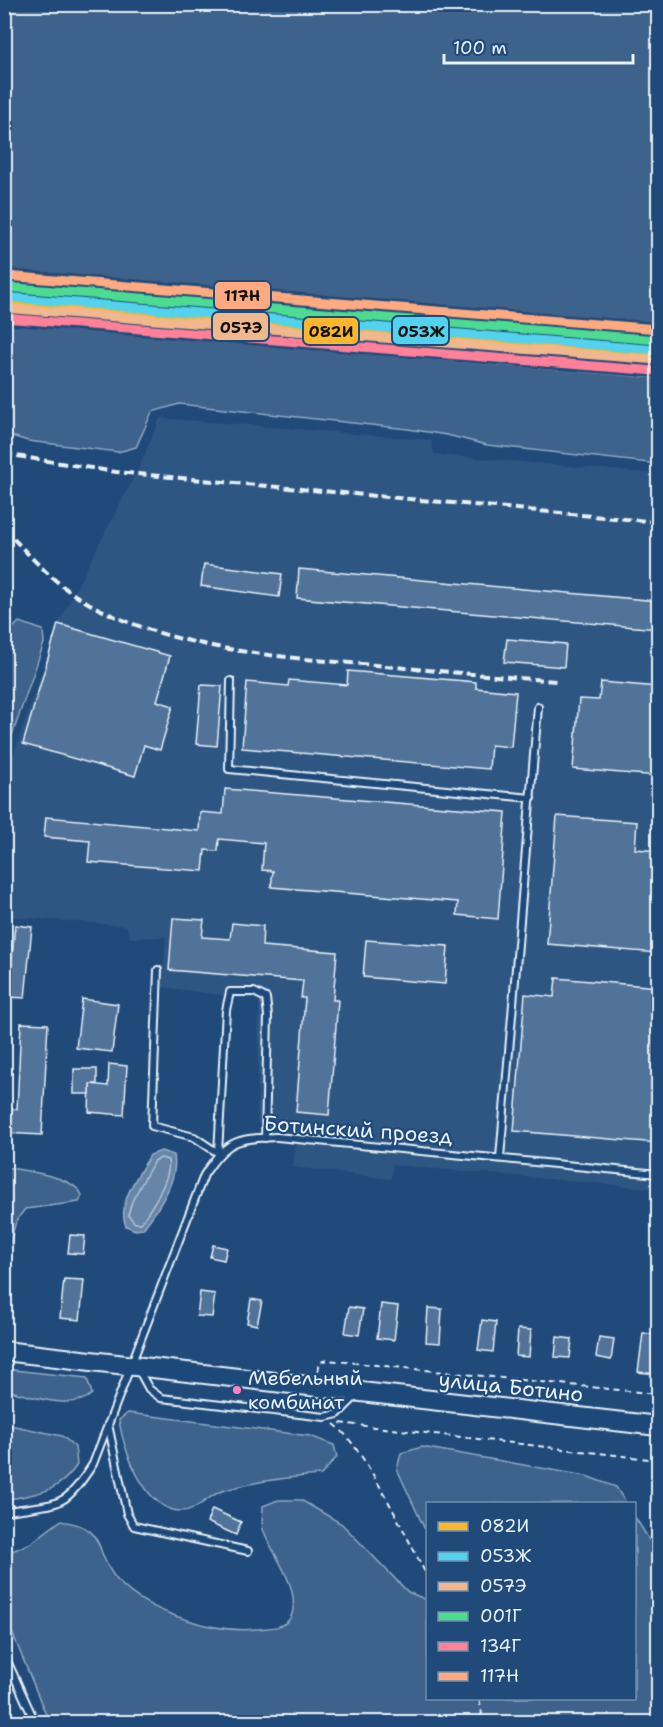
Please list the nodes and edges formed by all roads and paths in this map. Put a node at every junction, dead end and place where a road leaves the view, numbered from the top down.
1 (231, 681) dead end
2 (538, 707) dead end
3 (531, 798) junction
4 (158, 970) dead end
5 (265, 1138) junction
6 (218, 1153) junction
7 (500, 1158) junction
8 (658, 1174) edge
9 (4, 1351) edge
10 (133, 1368) junction
11 (316, 1386) junction
12 (359, 1392) junction
13 (658, 1394) edge
14 (325, 1417) junction
15 (108, 1423) junction
16 (658, 1426) edge
17 (658, 1460) edge
18 (4, 1512) edge
19 (248, 1551) dead end
20 (426, 1574) edge
21 (4, 1654) edge
22 (479, 1700) edge
23 (36, 1722) edge
24 (472, 1722) edge

1 - 3 lane
2 - 3 lane
3 - 7 lane
4 - 6 lane
5 - 6 lane, Ботинский проезд
5 - 6 lane
5 - 7 lane, Ботинский проезд
6 - 10 lane
7 - 8 lane, Ботинский проезд
9 - 10 main road, улица Ботино
10 - 11 main road, улица Ботино
10 - 14 lane
10 - 15 lane
11 - 12 main road, улица Ботино
11 - 13 path
12 - 14 lane
12 - 16 main road, улица Ботино
14 - 17 path
14 - 20 path
15 - 18 lane
15 - 19 lane
21 - 23 lane
22 - 24 path

